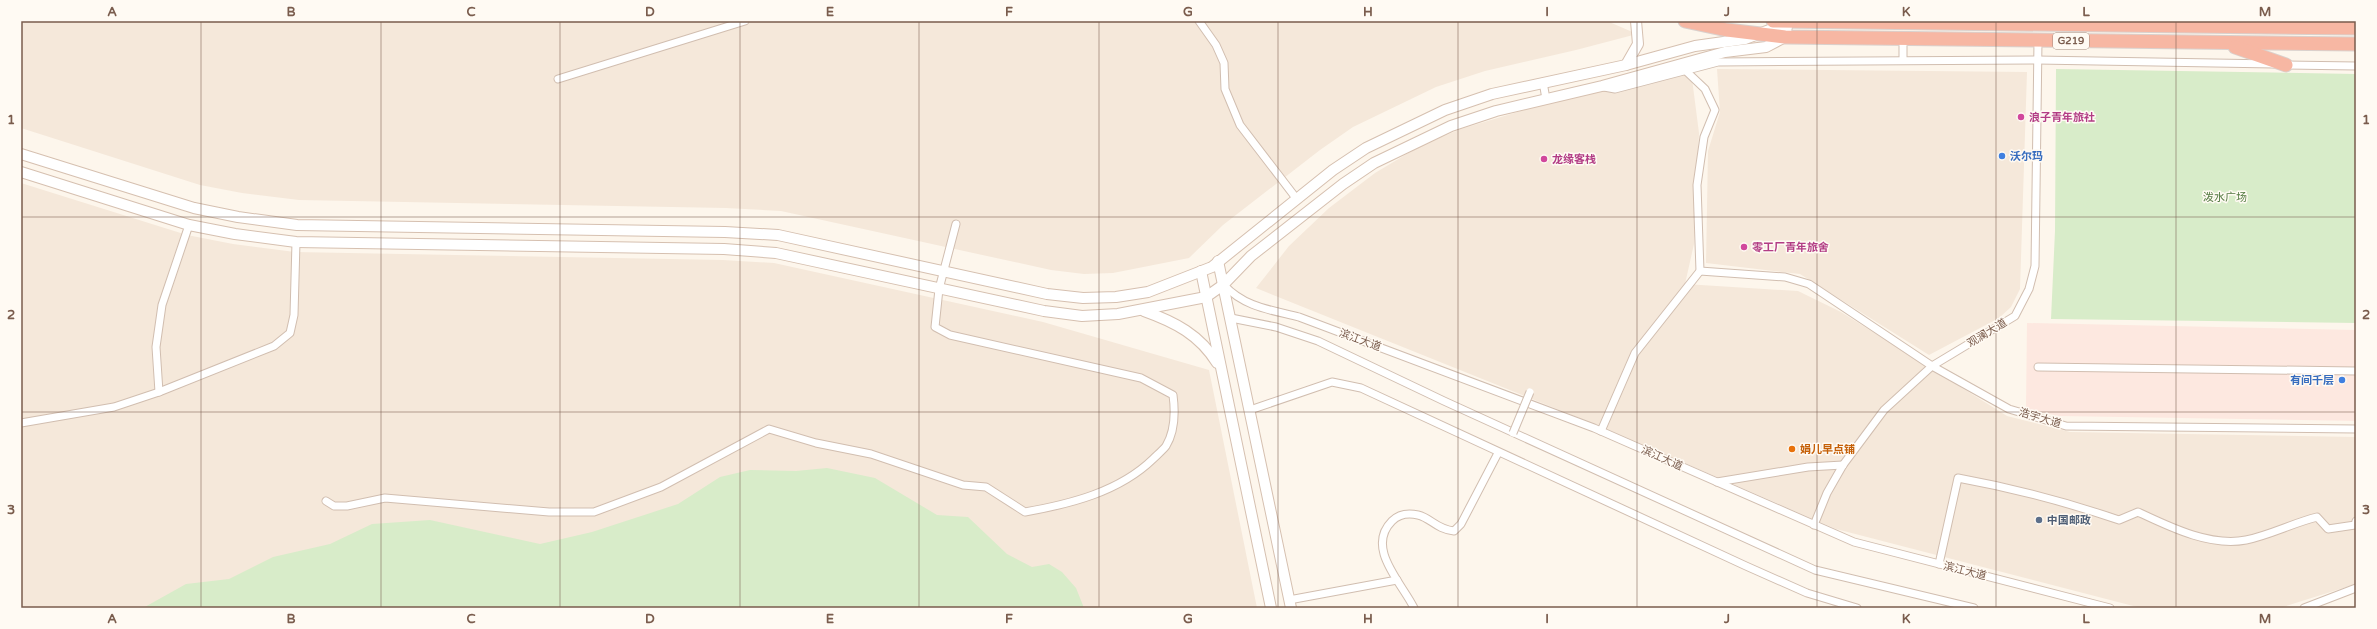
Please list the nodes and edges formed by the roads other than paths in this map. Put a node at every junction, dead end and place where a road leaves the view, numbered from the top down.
1 (745, 21) edge
2 (1199, 21) edge
3 (1636, 21) edge
4 (1685, 21) edge
5 (1772, 21) edge
6 (1788, 22) edge
7 (2275, 24) edge
8 (2356, 28) edge
9 (1759, 34) junction
10 (1786, 37) junction
11 (1904, 38) junction
12 (2038, 41) junction
13 (2224, 43) junction
14 (2356, 44) edge
15 (1903, 60) junction
16 (2037, 60) junction
17 (1626, 65) junction
18 (2286, 65) junction
19 (2356, 66) edge
20 (1686, 71) junction
21 (558, 79) dead end
22 (1543, 82) junction
23 (1602, 86) junction
24 (1546, 99) junction
25 (21, 154) edge
26 (21, 172) edge
27 (1296, 198) junction
28 (956, 224) dead end
29 (189, 225) junction
30 (296, 242) junction
31 (1218, 261) junction
32 (1201, 271) junction
33 (1700, 271) junction
34 (943, 273) junction
35 (1223, 285) junction
36 (939, 289) junction
37 (1206, 297) junction
38 (1143, 310) junction
39 (1231, 318) junction
40 (1932, 366) junction
41 (2038, 367) dead end
42 (1222, 370) junction
43 (2356, 371) edge
44 (159, 392) junction
45 (1530, 392) dead end
46 (1250, 410) junction
47 (21, 422) edge
48 (2356, 429) edge
49 (1601, 431) junction
50 (1513, 433) junction
51 (1498, 453) junction
52 (1843, 465) junction
53 (1717, 482) junction
54 (326, 501) dead end
55 (2356, 521) edge
56 (1814, 525) junction
57 (1939, 564) junction
58 (1397, 580) junction
59 (2356, 588) edge
60 (1290, 604) edge
61 (1271, 608) edge
62 (1414, 608) edge
63 (1857, 608) edge
64 (1974, 608) edge
65 (2110, 608) edge
66 (2304, 608) edge

1 - 21 street
2 - 27 street
3 - 17 street
4 - 9 highway
5 - 6 highway
6 - 7 highway, G219
6 - 9 street
6 - 10 street
7 - 8 highway, G219
9 - 10 highway
9 - 17 street
10 - 11 highway, G219
10 - 23 street
11 - 12 highway, G219
11 - 15 street
12 - 13 highway, G219
12 - 16 street, 观澜大道
13 - 14 highway, G219
13 - 18 highway
15 - 16 street
15 - 20 street
16 - 18 street
16 - 40 street, 观澜大道
17 - 22 street
18 - 19 street
20 - 23 street
20 - 33 street
22 - 24 street
22 - 27 street
23 - 24 street
24 - 35 street
25 - 34 street
26 - 29 street
27 - 31 street
28 - 34 street
29 - 30 street
29 - 44 street
30 - 36 street
30 - 44 street
31 - 32 street
31 - 35 street
32 - 34 street
32 - 37 street
33 - 40 street, 浩宇大道
33 - 49 street
34 - 36 street
35 - 37 street
35 - 39 street
35 - 49 street, 滨江大道
36 - 38 street
36 - 54 street
37 - 38 street
37 - 42 street
38 - 42 street
39 - 46 street
39 - 50 street
40 - 48 street, 浩宇大道
40 - 52 street, 观澜大道
41 - 43 street
42 - 61 street
44 - 47 street
45 - 50 street, bridge
46 - 51 street
46 - 60 street
49 - 53 street, 滨江大道
50 - 64 street
51 - 58 street
51 - 63 street
52 - 53 street
52 - 56 street, 观澜大道
53 - 56 street, 滨江大道
55 - 57 street
56 - 57 street, 滨江大道
57 - 65 street, 滨江大道
58 - 60 street
58 - 62 street
59 - 66 street

